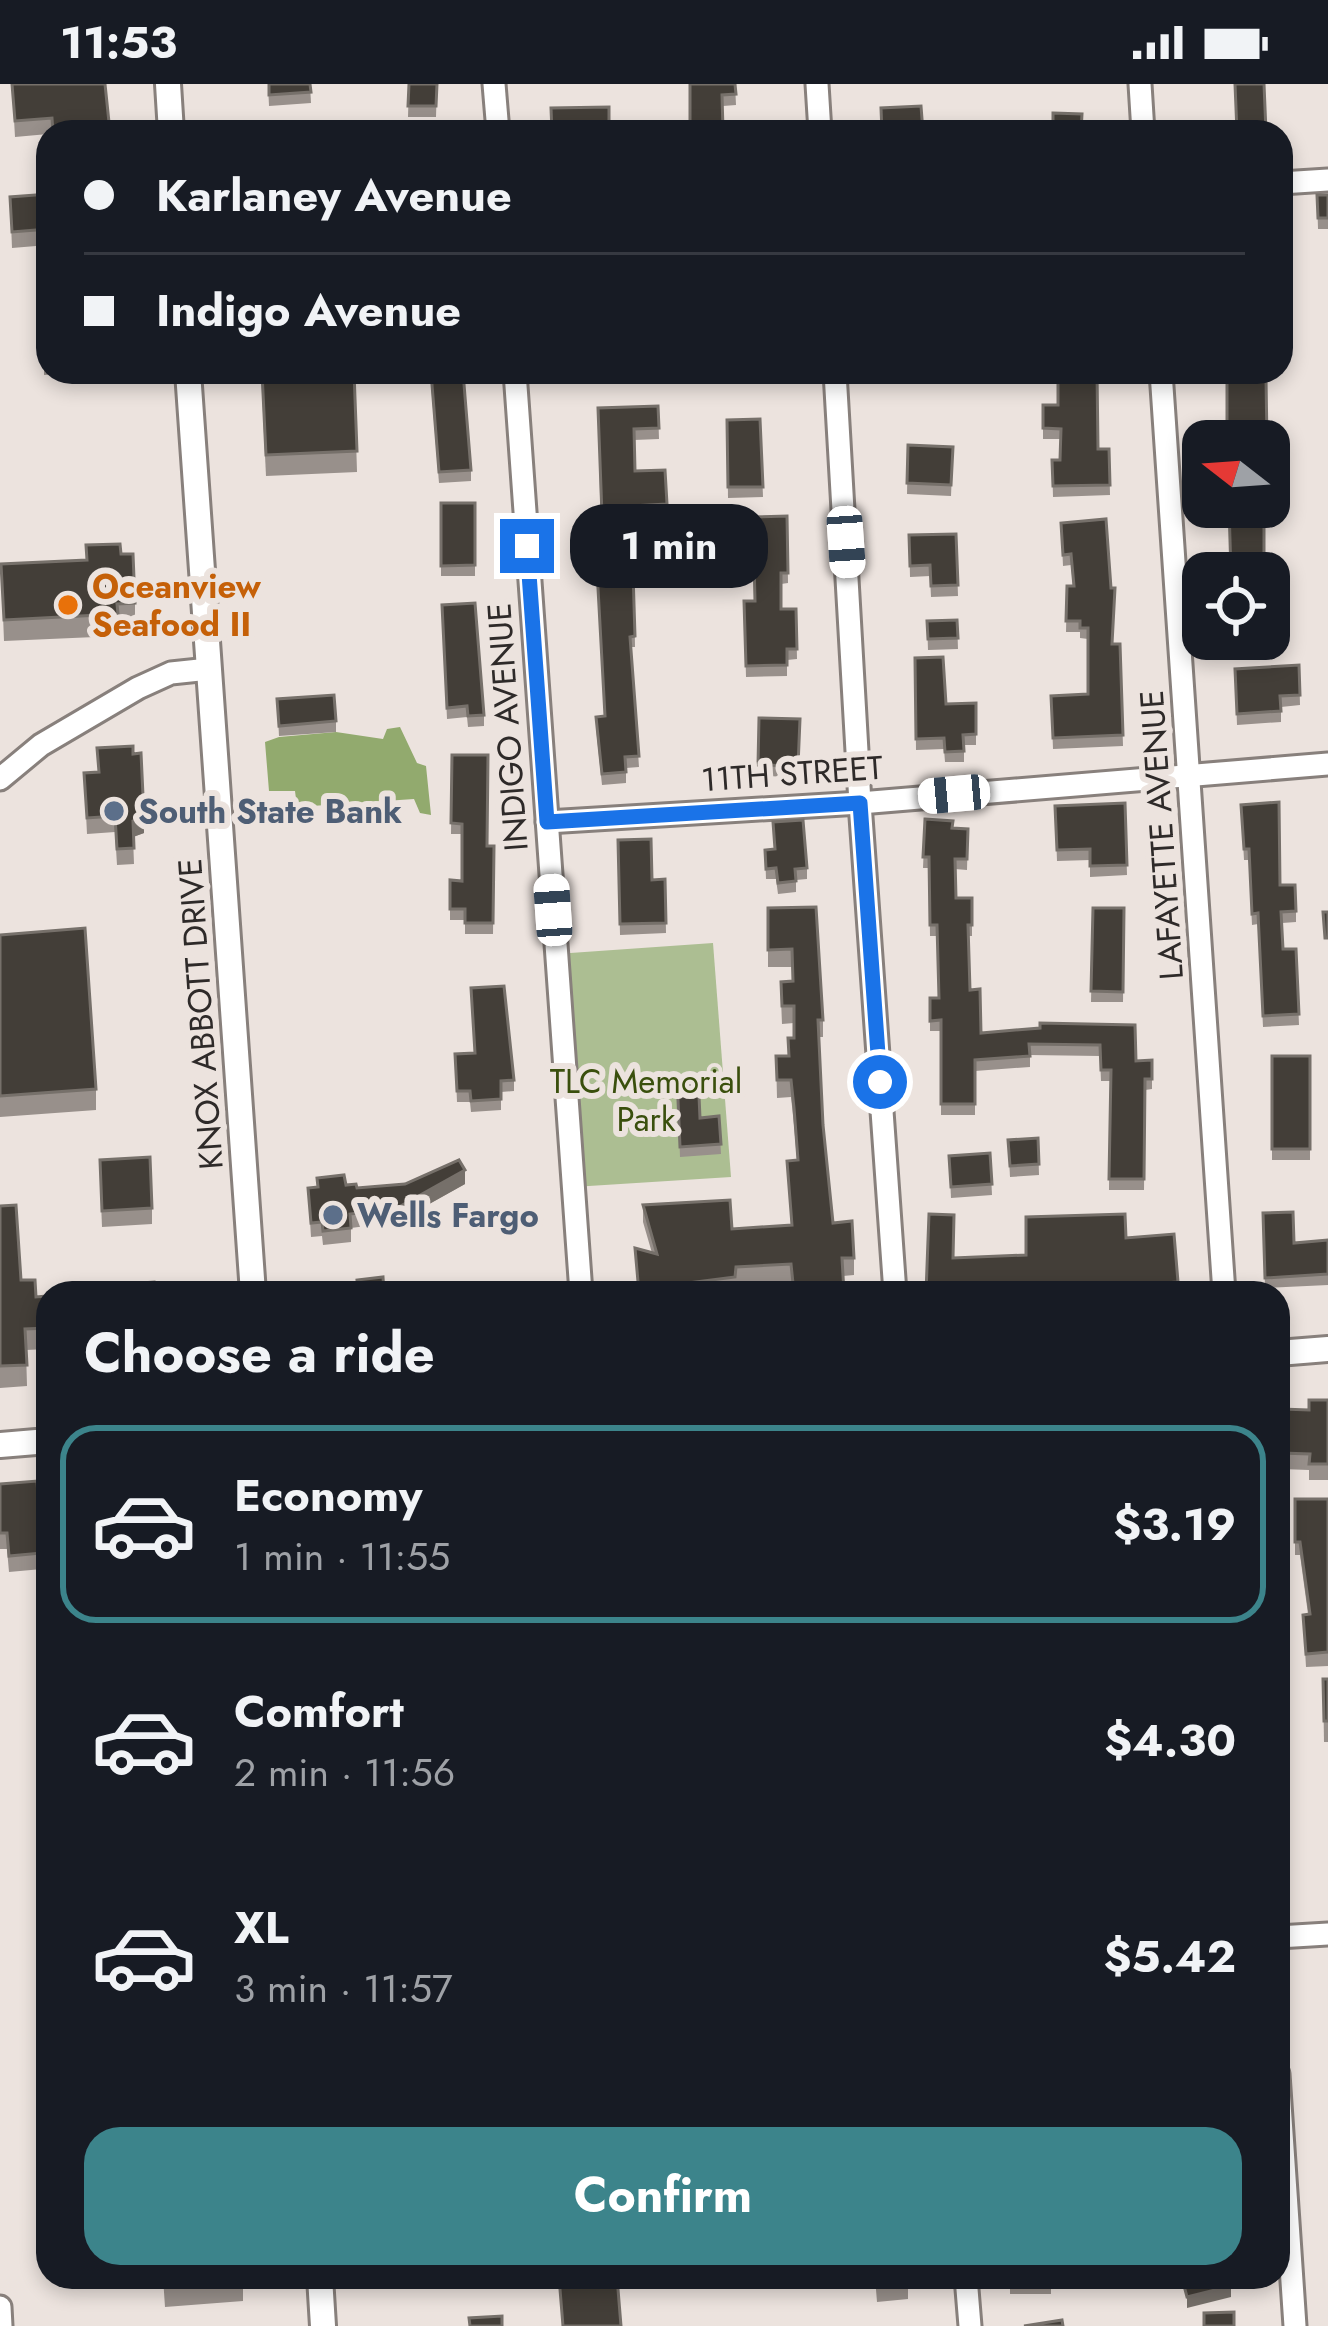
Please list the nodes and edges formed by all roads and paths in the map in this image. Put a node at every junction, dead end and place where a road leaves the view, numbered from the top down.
1 (168, 84) edge
2 (494, 84) edge
3 (818, 84) edge
4 (1140, 84) edge
5 (170, 120) edge
6 (496, 120) edge
7 (820, 120) edge
8 (1142, 120) edge
9 (1328, 180) edge
10 (1293, 182) edge
11 (189, 384) edge
12 (515, 384) edge
13 (837, 384) edge
14 (1162, 384) edge
15 (209, 668) junction
16 (1328, 764) edge
17 (1190, 773) junction
18 (0, 779) edge
19 (860, 803) junction
20 (547, 822) junction
21 (252, 1281) edge
22 (580, 1281) edge
23 (894, 1281) edge
24 (1223, 1281) edge
25 (1328, 1349) edge
26 (1290, 1352) edge
27 (36, 1442) edge
28 (0, 1445) edge
29 (1328, 1934) edge
30 (1290, 1936) edge
31 (1290, 2252) edge
32 (321, 2289) edge
33 (967, 2289) edge
34 (0, 2308) edge
35 (2, 2326) edge
36 (323, 2326) edge
37 (970, 2326) edge
38 (1295, 2326) edge

1 - 5 main road
2 - 6 street
3 - 7 street
4 - 8 street
9 - 10 street
11 - 15 main road, KNOX ABBOTT DRIVE
12 - 20 street, INDIGO AVENUE
13 - 19 street
14 - 17 street, LAFAYETTE AVENUE
15 - 18 street
15 - 21 main road, KNOX ABBOTT DRIVE
16 - 17 street, 11TH STREET
17 - 19 street, 11TH STREET
17 - 24 street, LAFAYETTE AVENUE
19 - 20 street, 11TH STREET
19 - 23 street
20 - 22 street, INDIGO AVENUE
25 - 26 main road
27 - 28 main road
29 - 30 street
31 - 38 street
32 - 36 main road
33 - 37 street
34 - 35 street

